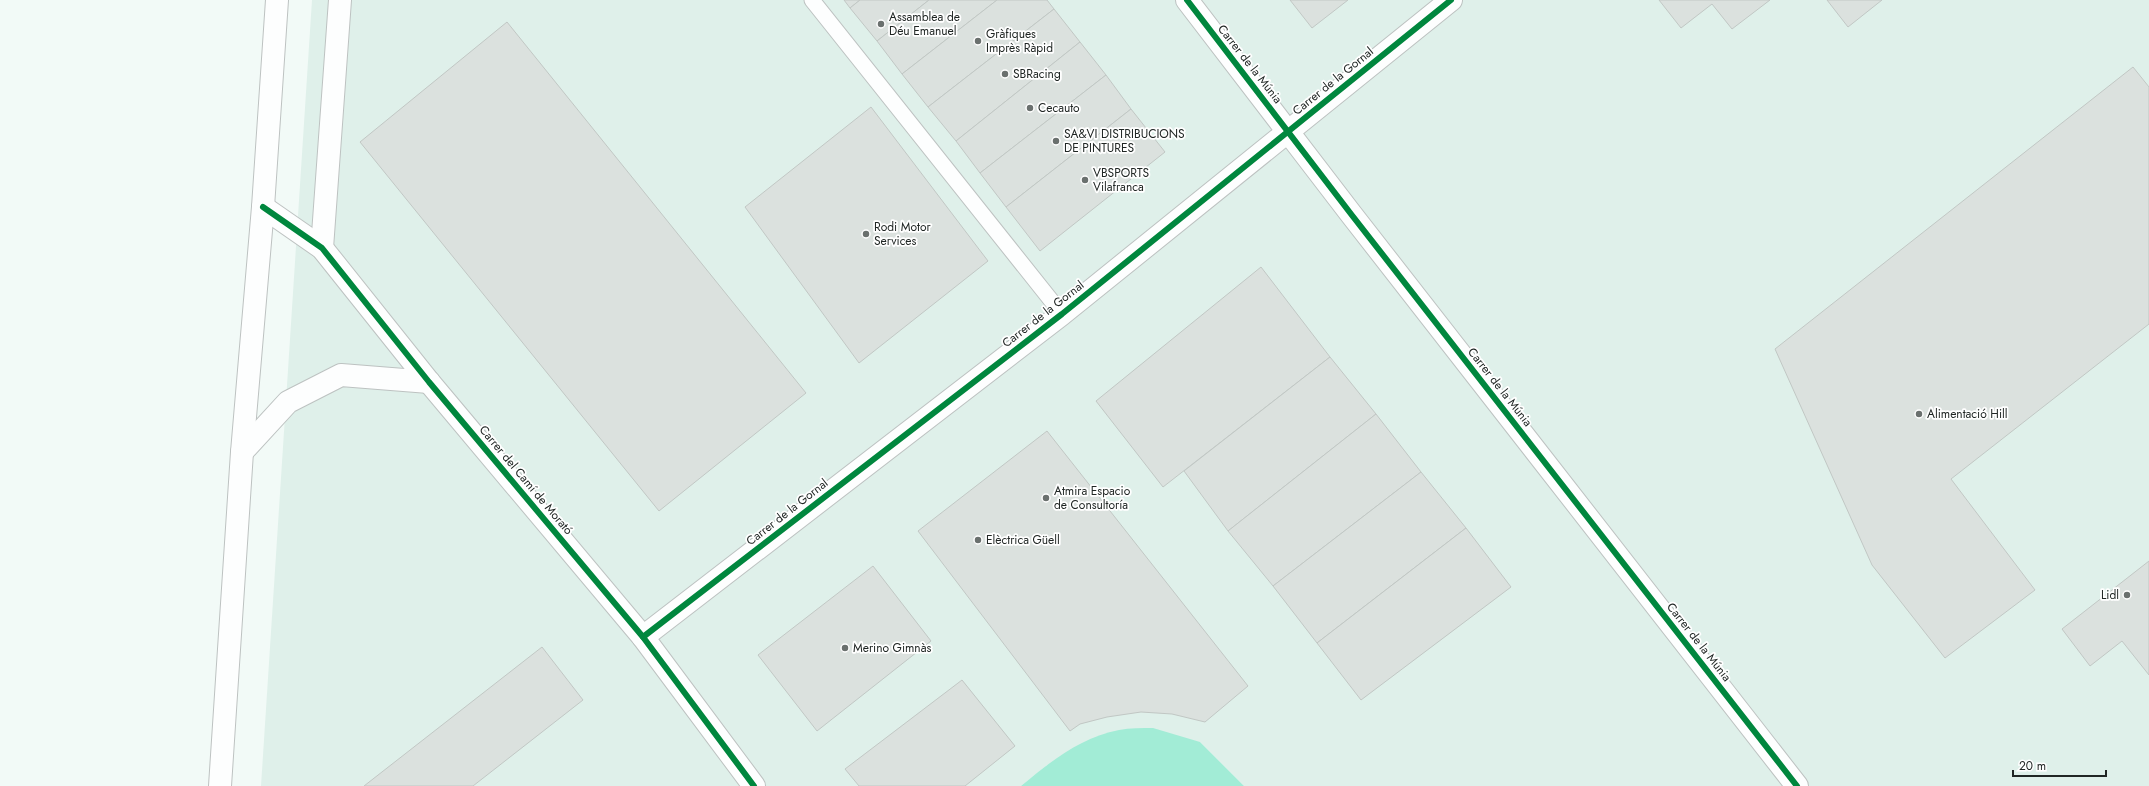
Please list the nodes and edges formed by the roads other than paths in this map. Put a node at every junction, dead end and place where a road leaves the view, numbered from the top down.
1 (277, 0) edge
2 (340, 0) edge
3 (812, 0) edge
4 (1187, 0) edge
5 (1451, 0) edge
6 (1288, 132) junction
7 (263, 207) junction
8 (322, 248) junction
9 (1062, 314) junction
10 (429, 382) junction
11 (242, 452) junction
12 (643, 637) junction
13 (220, 786) edge
14 (754, 786) edge
15 (1797, 786) edge

1 - 7 street
2 - 8 street
3 - 9 lane
4 - 6 street, Carrer de la Múnia
5 - 6 street, Carrer de la Gornal
6 - 9 street, Carrer de la Gornal
6 - 15 street, Carrer de la Múnia
7 - 8 street, Carrer del Camí de Morató
7 - 11 street
8 - 10 street, Carrer del Camí de Morató
9 - 12 street, Carrer de la Gornal
10 - 11 street
10 - 12 street, Carrer del Camí de Morató
11 - 13 street
12 - 14 street, Carrer del Camí de Morató

